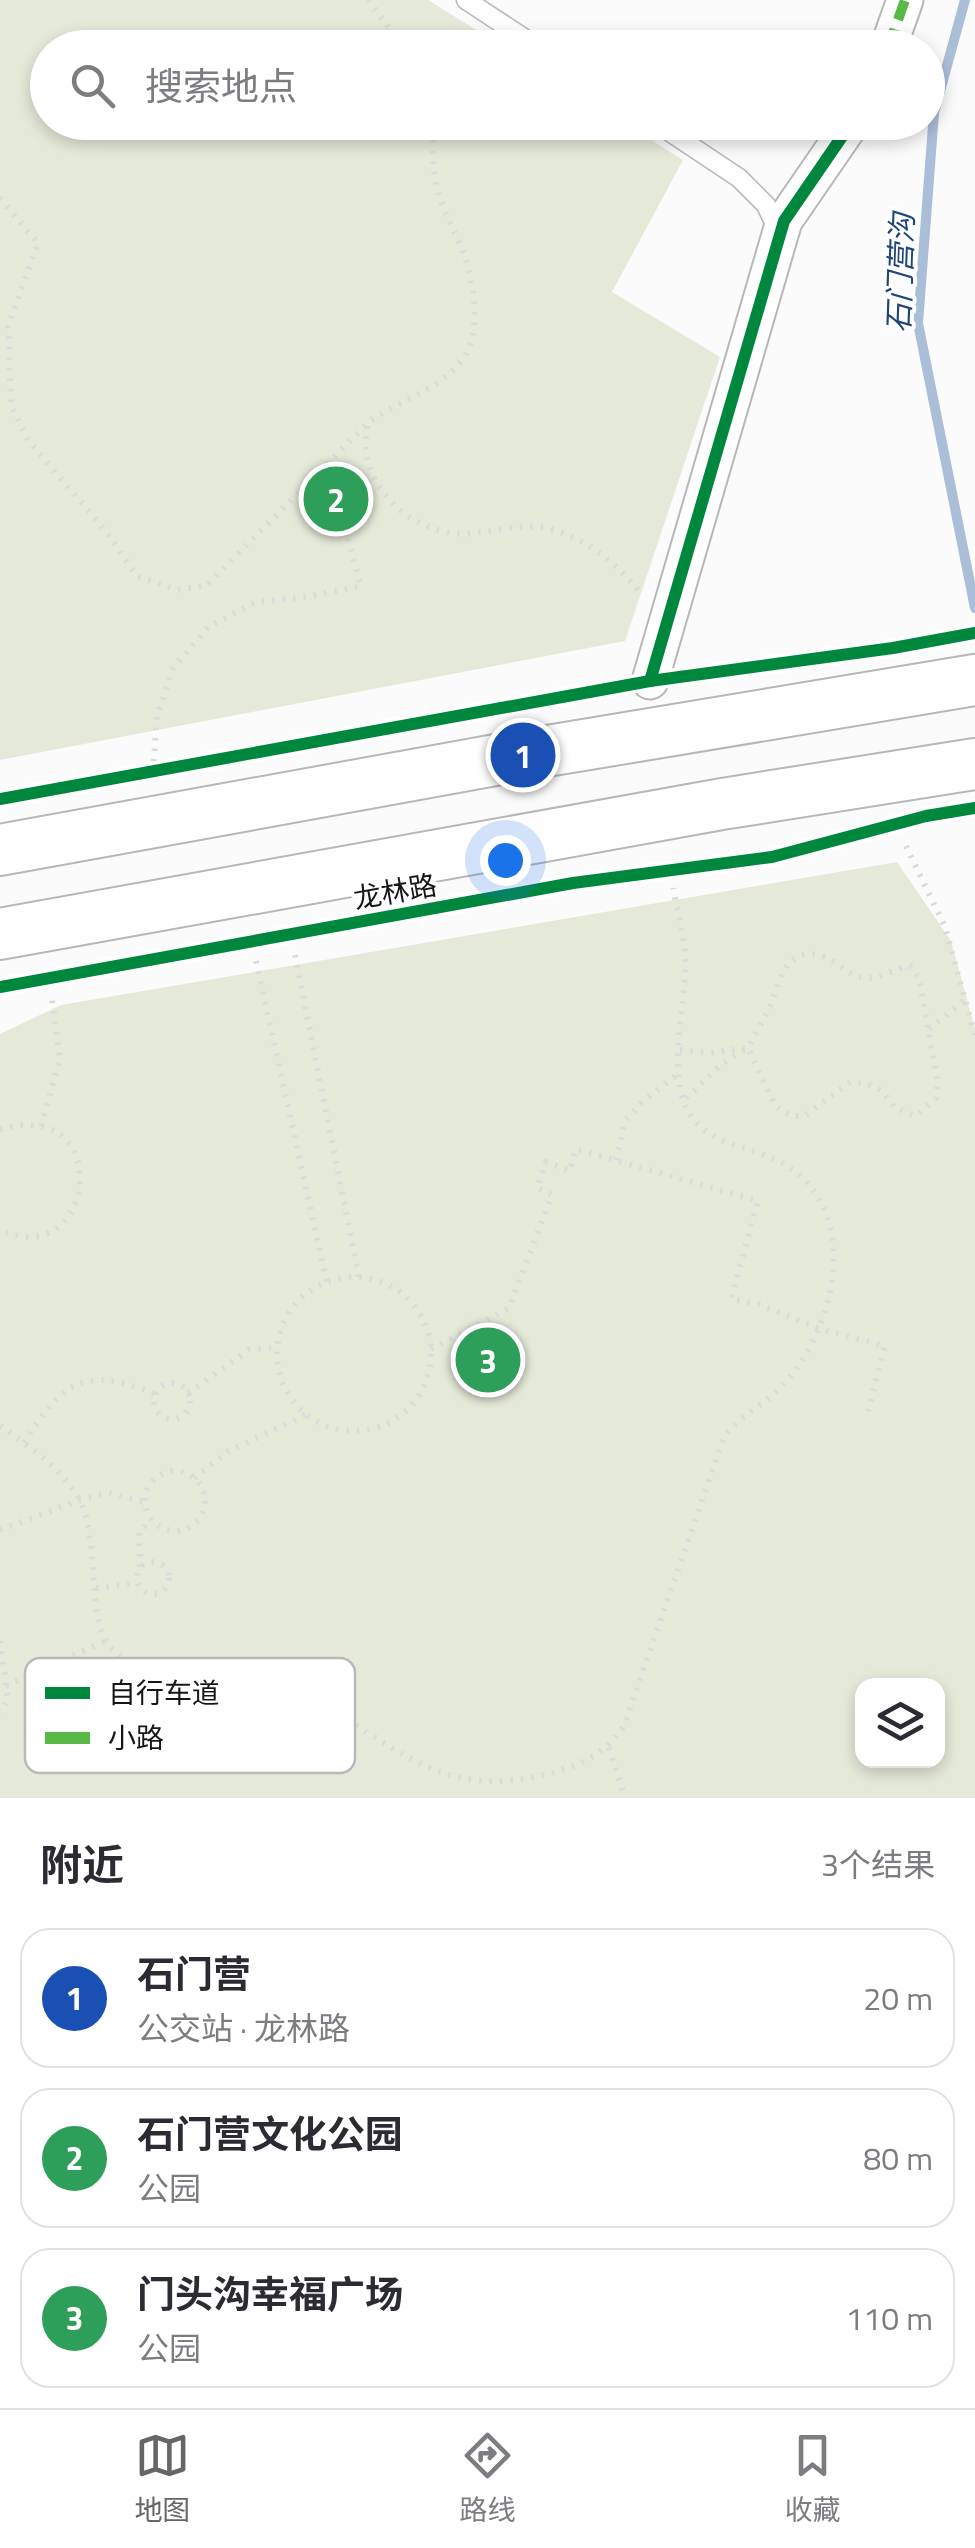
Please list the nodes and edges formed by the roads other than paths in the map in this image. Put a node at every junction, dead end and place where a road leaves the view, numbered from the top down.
1 (466, 0) edge
2 (905, 0) edge
3 (512, 30) edge
4 (894, 30) edge
5 (682, 140) edge
6 (840, 140) edge
7 (780, 234) junction
8 (655, 664) road end
9 (975, 680) edge
10 (975, 764) edge
11 (0, 850) edge
12 (0, 934) edge

1 - 3 lane
2 - 4 street
5 - 7 lane
6 - 7 street
7 - 8 street
9 - 11 main road
10 - 12 main road, 龙林路

